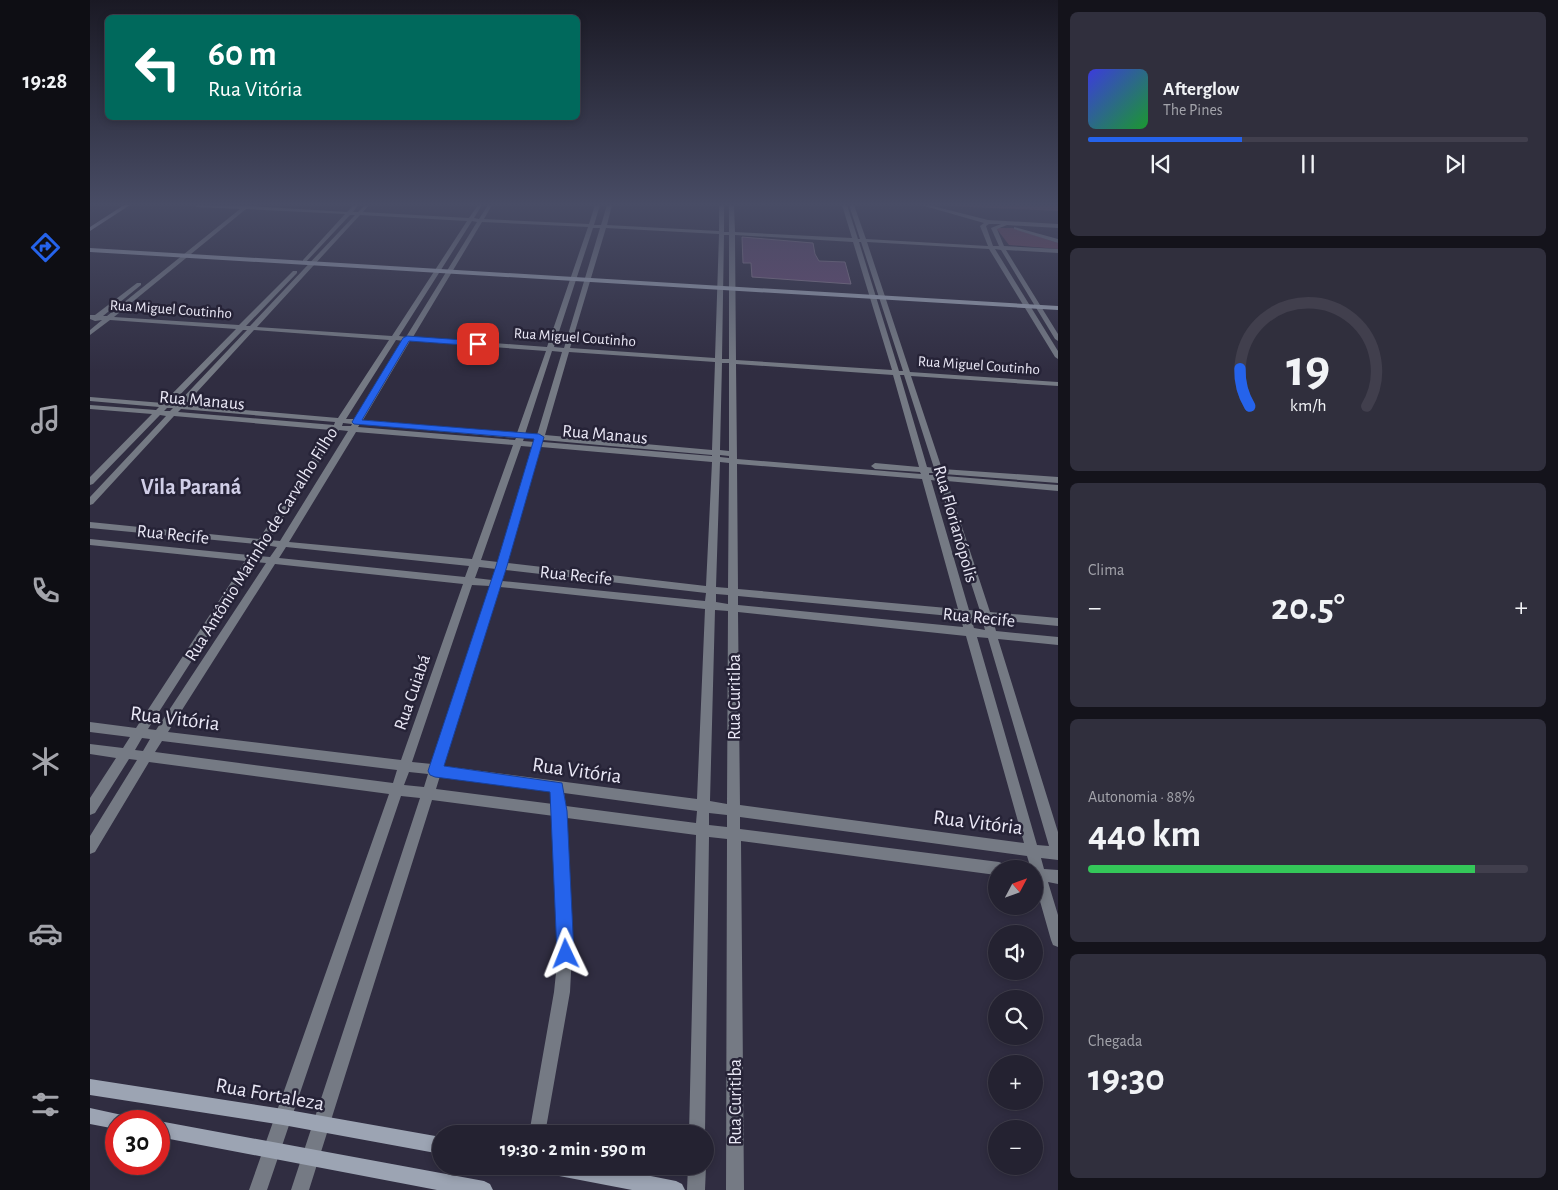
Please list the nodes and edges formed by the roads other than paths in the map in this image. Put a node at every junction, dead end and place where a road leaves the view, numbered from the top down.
1 (170, 261) edge
2 (174, 261) edge
3 (303, 261) edge
4 (304, 261) edge
5 (310, 261) junction
6 (449, 261) edge
7 (578, 261) edge
8 (592, 261) edge
9 (726, 261) edge
10 (866, 261) edge
11 (999, 261) edge
12 (1010, 261) edge
13 (444, 269) junction
14 (573, 276) junction
15 (587, 277) junction
16 (726, 286) junction
17 (877, 295) junction
18 (1058, 303) edge
19 (1026, 304) junction
20 (1036, 304) junction
21 (1058, 308) edge
22 (90, 310) edge
23 (115, 312) junction
24 (106, 315) junction
25 (93, 317) edge
26 (90, 323) edge
27 (249, 324) junction
28 (90, 333) edge
29 (396, 335) junction
30 (408, 336) junction
31 (1058, 339) edge
32 (551, 346) junction
33 (568, 347) junction
34 (719, 357) junction
35 (1058, 357) edge
36 (733, 358) junction
37 (895, 370) junction
38 (908, 370) junction
39 (1058, 378) edge
40 (1058, 384) edge
41 (90, 399) edge
42 (165, 405) junction
43 (179, 406) junction
44 (90, 407) edge
45 (158, 412) junction
46 (172, 414) junction
47 (340, 424) junction
48 (355, 425) junction
49 (520, 439) junction
50 (538, 440) junction
51 (716, 456) junction
52 (734, 457) junction
53 (924, 473) junction
54 (940, 474) junction
55 (1058, 480) edge
56 (90, 482) edge
57 (1058, 488) edge
58 (90, 502) edge
59 (90, 525) edge
60 (90, 542) edge
61 (262, 543) junction
62 (283, 544) junction
63 (252, 558) junction
64 (272, 560) junction
65 (474, 563) junction
66 (502, 566) junction
67 (469, 581) junction
68 (496, 584) junction
69 (712, 590) junction
70 (734, 592) junction
71 (711, 606) junction
72 (734, 608) junction
73 (965, 614) junction
74 (986, 615) junction
75 (1058, 622) edge
76 (970, 632) junction
77 (992, 635) junction
78 (1058, 641) edge
79 (90, 727) edge
80 (139, 734) junction
81 (158, 737) junction
82 (90, 749) edge
83 (126, 754) junction
84 (146, 756) junction
85 (406, 766) junction
86 (435, 771) junction
87 (557, 787) junction
88 (397, 790) junction
89 (428, 794) junction
90 (703, 808) junction
91 (90, 809) edge
92 (560, 811) junction
93 (735, 811) junction
94 (703, 830) junction
95 (735, 834) junction
96 (90, 848) edge
97 (1031, 849) junction
98 (1058, 854) edge
99 (1033, 860) edge
100 (988, 868) edge
101 (1043, 875) edge
102 (1058, 877) edge
103 (1043, 895) edge
104 (1058, 940) edge
105 (90, 1087) edge
106 (90, 1116) edge
107 (282, 1118) junction
108 (105, 1119) edge
109 (320, 1125) junction
110 (539, 1125) edge
111 (697, 1125) edge
112 (170, 1131) edge
113 (432, 1144) edge
114 (272, 1150) junction
115 (310, 1158) junction
116 (600, 1175) edge
117 (697, 1175) edge
118 (258, 1190) edge
119 (300, 1190) edge
120 (484, 1190) edge
121 (676, 1190) edge
122 (696, 1190) edge
123 (734, 1190) edge

1 - 24 street
2 - 23 street
3 - 5 street
4 - 5 street
5 - 13 street
5 - 27 street
6 - 13 street, Rua Antônio Marinho de Carvalho Filho
7 - 14 street, Rua Cuiabá
8 - 15 street
9 - 16 street, Rua Curitiba
10 - 17 street, Rua Florianópolis
11 - 19 street
12 - 20 street
13 - 14 street
13 - 29 street, Rua Antônio Marinho de Carvalho Filho
13 - 30 street, Rua Antônio Marinho de Carvalho Filho
14 - 15 street
14 - 32 street, Rua Cuiabá
15 - 16 street
15 - 33 street
16 - 17 street
16 - 34 street, Rua Curitiba
16 - 36 street, Rua Curitiba
17 - 19 street
17 - 37 street, Rua Florianópolis
17 - 38 street, Rua Florianópolis
18 - 20 street
19 - 20 street
19 - 35 street
20 - 21 street
20 - 31 street
22 - 24 street, Rua Miguel Coutinho
23 - 24 street, Rua Miguel Coutinho
23 - 27 street, Rua Miguel Coutinho
24 - 25 street, Rua Miguel Coutinho
24 - 27 street, Rua Miguel Coutinho
24 - 28 street
25 - 26 street
27 - 29 street, Rua Miguel Coutinho
27 - 42 street
27 - 43 street
29 - 30 street, Rua Miguel Coutinho
29 - 47 street, Rua Antônio Marinho de Carvalho Filho
30 - 32 street, Rua Miguel Coutinho
30 - 48 street, Rua Antônio Marinho de Carvalho Filho
32 - 33 street, Rua Miguel Coutinho
32 - 49 street, Rua Cuiabá
33 - 34 street, Rua Miguel Coutinho
33 - 50 street
34 - 36 street, Rua Miguel Coutinho
34 - 51 street, Rua Curitiba
36 - 37 street, Rua Miguel Coutinho
36 - 52 street, Rua Curitiba
37 - 38 street, Rua Miguel Coutinho
37 - 53 street, Rua Florianópolis
38 - 39 street, Rua Miguel Coutinho
38 - 40 street, Rua Miguel Coutinho
38 - 54 street, Rua Florianópolis
41 - 42 street, Rua Manaus
42 - 43 street, Rua Manaus
42 - 45 street
43 - 46 street
43 - 47 street, Rua Manaus
44 - 45 street, Rua Manaus
45 - 46 street, Rua Manaus
45 - 56 street
46 - 47 street, Rua Manaus
46 - 58 street
47 - 48 street, Rua Manaus
47 - 61 street, Rua Antônio Marinho de Carvalho Filho
48 - 49 street, Rua Manaus
48 - 62 street, Rua Antônio Marinho de Carvalho Filho
49 - 50 street, Rua Manaus
49 - 65 street, Rua Cuiabá
50 - 51 street, Rua Manaus
50 - 66 street
51 - 52 street, Rua Manaus
51 - 69 street, Rua Curitiba
52 - 53 street, Rua Manaus
52 - 70 street, Rua Curitiba
53 - 54 street, Rua Manaus
53 - 73 street, Rua Florianópolis
54 - 55 street, Rua Manaus
54 - 57 street, Rua Manaus
54 - 74 street, Rua Florianópolis
59 - 61 street, Rua Recife
60 - 63 street, Rua Recife
61 - 62 street, Rua Recife
61 - 63 street, Rua Antônio Marinho de Carvalho Filho
62 - 64 street, Rua Antônio Marinho de Carvalho Filho
62 - 65 street, Rua Recife
63 - 64 street, Rua Recife
63 - 80 street, Rua Antônio Marinho de Carvalho Filho
64 - 67 street, Rua Recife
64 - 81 street, Rua Antônio Marinho de Carvalho Filho
65 - 66 street, Rua Recife
65 - 67 street, Rua Cuiabá
66 - 68 street
66 - 69 street, Rua Recife
67 - 68 street, Rua Recife
67 - 85 street, Rua Cuiabá
68 - 71 street, Rua Recife
68 - 86 street
69 - 70 street, Rua Recife
69 - 71 street, Rua Curitiba
70 - 72 street, Rua Curitiba
70 - 73 street, Rua Recife
71 - 72 street, Rua Recife
71 - 90 street, Rua Curitiba
72 - 76 street, Rua Recife
72 - 93 street, Rua Curitiba
73 - 74 street, Rua Recife
73 - 76 street, Rua Florianópolis
74 - 75 street, Rua Recife
74 - 77 street, Rua Florianópolis
76 - 77 street, Rua Recife
76 - 97 street, Rua Florianópolis
77 - 78 street, Rua Recife
77 - 98 street, Rua Florianópolis
79 - 80 street, Rua Vitória
80 - 81 street, Rua Vitória
80 - 83 street, Rua Antônio Marinho de Carvalho Filho
81 - 84 street, Rua Antônio Marinho de Carvalho Filho
81 - 85 street, Rua Vitória
82 - 83 street
83 - 84 street
83 - 91 street, Rua Antônio Marinho de Carvalho Filho
84 - 88 street
84 - 96 street, Rua Antônio Marinho de Carvalho Filho
85 - 86 street, Rua Vitória
85 - 88 street, Rua Cuiabá
86 - 87 street, Rua Vitória
86 - 89 street
87 - 90 street, Rua Vitória
87 - 92 street
88 - 89 street
88 - 107 street, Rua Cuiabá
89 - 92 street
89 - 109 street
90 - 93 street, Rua Vitória
90 - 94 street, Rua Curitiba
92 - 94 street
92 - 110 street
93 - 95 street, Rua Curitiba
93 - 97 street, Rua Vitória
94 - 95 street
94 - 111 street, Rua Curitiba
95 - 100 street
95 - 123 street, Rua Curitiba
97 - 98 street, Rua Vitória
97 - 99 street, Rua Florianópolis
101 - 102 street
103 - 104 street, Rua Florianópolis
105 - 107 street, Rua Fortaleza
106 - 108 street
107 - 109 street, Rua Fortaleza
107 - 114 street, Rua Cuiabá
109 - 113 street, Rua Fortaleza
109 - 115 street
112 - 114 street
114 - 115 street
114 - 118 street, Rua Cuiabá
115 - 119 street
115 - 120 street
116 - 121 street
117 - 122 street

